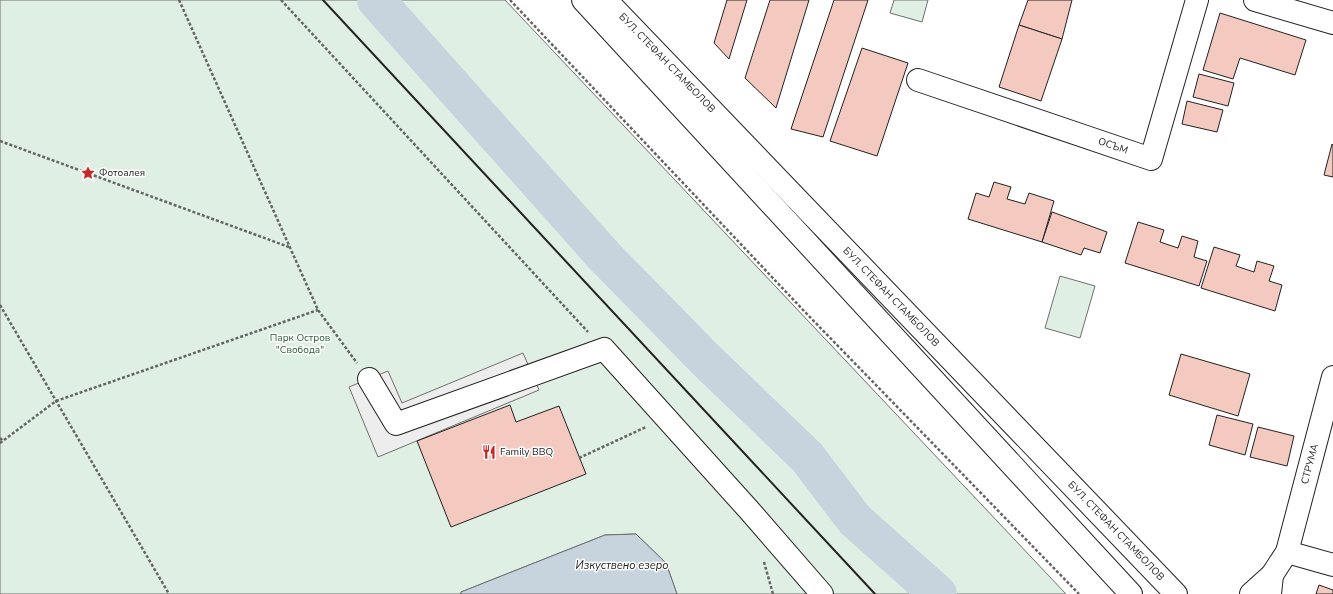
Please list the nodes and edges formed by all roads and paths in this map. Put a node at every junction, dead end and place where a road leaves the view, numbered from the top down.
1 (179, 0) edge
2 (281, 0) edge
3 (510, 0) edge
4 (583, 0) edge
5 (606, 0) edge
6 (1197, 0) edge
7 (1255, 0) edge
8 (1333, 23) edge
9 (918, 80) dead end
10 (0, 141) edge
11 (289, 247) junction
12 (0, 305) edge
13 (318, 310) junction
14 (604, 348) junction
15 (1333, 377) edge
16 (369, 379) joint
17 (56, 401) junction
18 (666, 417) junction
19 (0, 438) edge
20 (1, 442) edge
21 (579, 458) dead end
22 (1287, 552) junction
23 (1333, 566) edge
24 (1271, 585) edge
25 (169, 594) edge
26 (822, 594) edge
27 (1079, 594) edge
28 (1131, 594) edge
29 (1176, 594) edge
30 (1251, 594) edge

1 - 11 path
2 - 14 path
3 - 27 path
4 - 28 main road, БУЛ. СТЕФАН СТАМБОЛОВ
5 - 29 main road, БУЛ. СТЕФАН СТАМБОЛОВ
6 - 9 main road, ОСЪМ
7 - 8 main road
10 - 11 path
11 - 13 path
12 - 17 path
13 - 16 path
13 - 17 path
14 - 16 main road
14 - 18 main road
15 - 22 main road, СТРУМА
17 - 20 path
17 - 25 path
18 - 21 path
18 - 26 main road
19 - 20 path
22 - 23 main road
22 - 24 main road, СТРУМА
24 - 30 main road, СТРУМА

